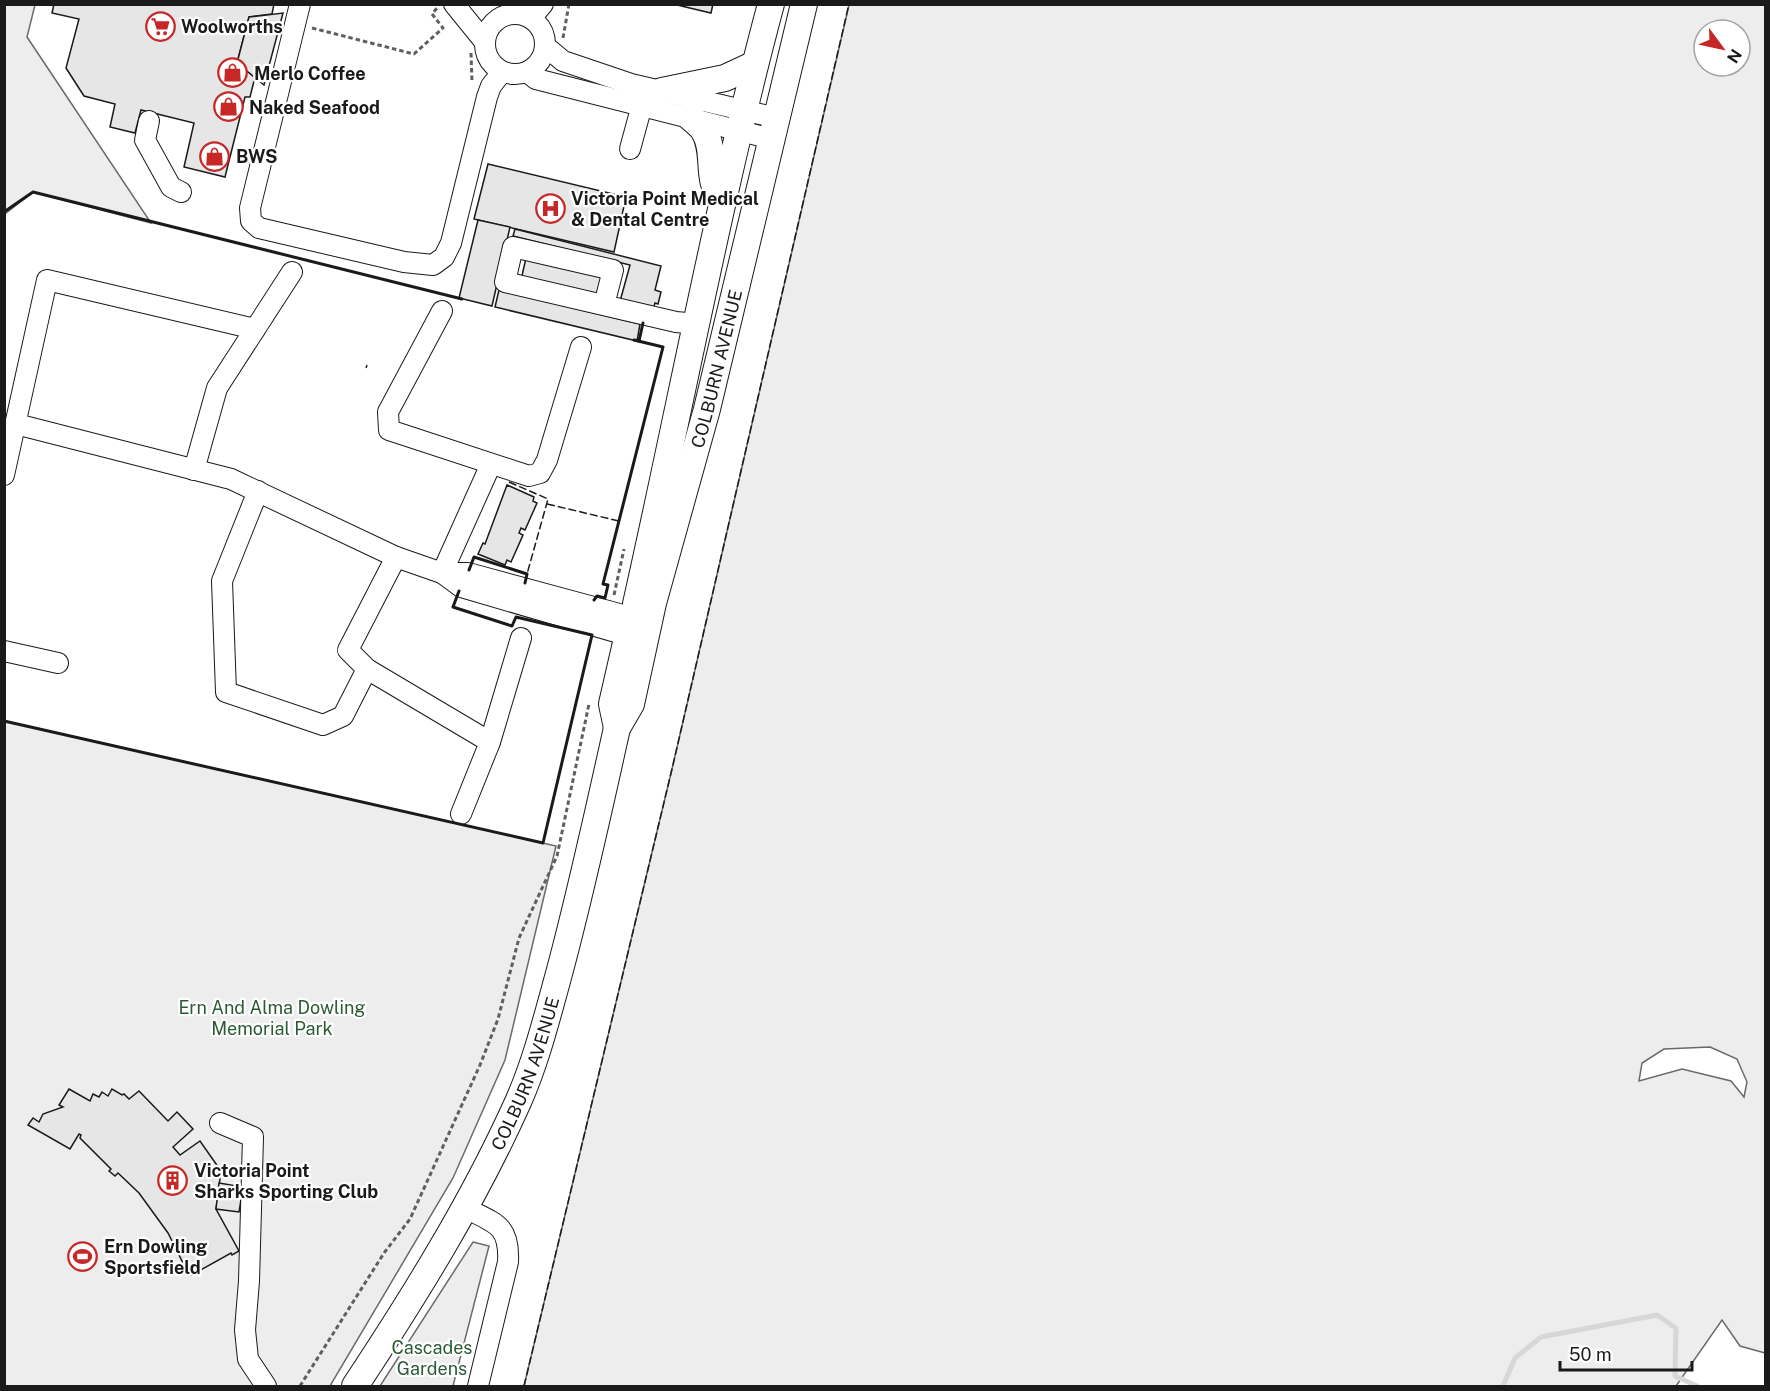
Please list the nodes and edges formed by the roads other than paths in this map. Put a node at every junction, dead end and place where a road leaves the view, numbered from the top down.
1 (300, 4) edge
2 (771, 4) edge
3 (804, 4) edge
4 (445, 6) edge
5 (498, 10) edge
6 (537, 11) edge
7 (484, 41) junction
8 (545, 46) junction
9 (755, 64) junction
10 (502, 72) junction
11 (527, 72) junction
12 (652, 98) junction
13 (690, 117) junction
14 (741, 120) junction
15 (149, 121) dead end
16 (775, 129) junction
17 (630, 149) dead end
18 (181, 192) dead end
19 (722, 199) junction
20 (292, 272) dead end
21 (604, 305) junction
22 (442, 311) dead end
23 (697, 324) junction
24 (255, 329) junction
25 (581, 347) dead end
26 (16, 424) junction
27 (491, 464) junction
28 (194, 470) junction
29 (4, 475) edge
30 (258, 491) junction
31 (396, 557) junction
32 (442, 573) junction
33 (532, 598) junction
34 (633, 625) junction
35 (521, 638) dead end
36 (4, 651) edge
37 (58, 663) dead end
38 (367, 669) junction
39 (490, 742) junction
40 (461, 814) dead end
41 (219, 1123) dead end
42 (465, 1208) junction
43 (266, 1386) edge
44 (355, 1386) edge
45 (478, 1386) edge

1 - 10 street
2 - 9 main road, COLBURN AVENUE
3 - 16 main road, COLBURN AVENUE
4 - 7 street
5 - 6 street
5 - 7 street
6 - 8 street
7 - 10 street
8 - 11 street
8 - 12 street
9 - 12 main road
9 - 14 main road, COLBURN AVENUE
10 - 11 street
11 - 12 street
12 - 13 street
12 - 14 street
12 - 17 street
13 - 14 street
13 - 19 main road
14 - 16 street
14 - 19 main road, COLBURN AVENUE
15 - 18 street
16 - 34 main road, COLBURN AVENUE
19 - 23 main road, COLBURN AVENUE
20 - 24 street
21 - 21 street
21 - 23 street
22 - 27 street
23 - 34 main road, COLBURN AVENUE
24 - 26 street
24 - 28 street
25 - 27 street
26 - 28 street
26 - 29 street
27 - 32 street
28 - 30 street
30 - 31 street
30 - 38 street
31 - 32 street
31 - 38 street
32 - 33 street
33 - 34 street
33 - 34 street
34 - 42 main road, COLBURN AVENUE
35 - 39 street
36 - 37 street
38 - 39 street
39 - 40 street
41 - 43 street
42 - 44 main road, COLBURN AVENUE
42 - 45 street

